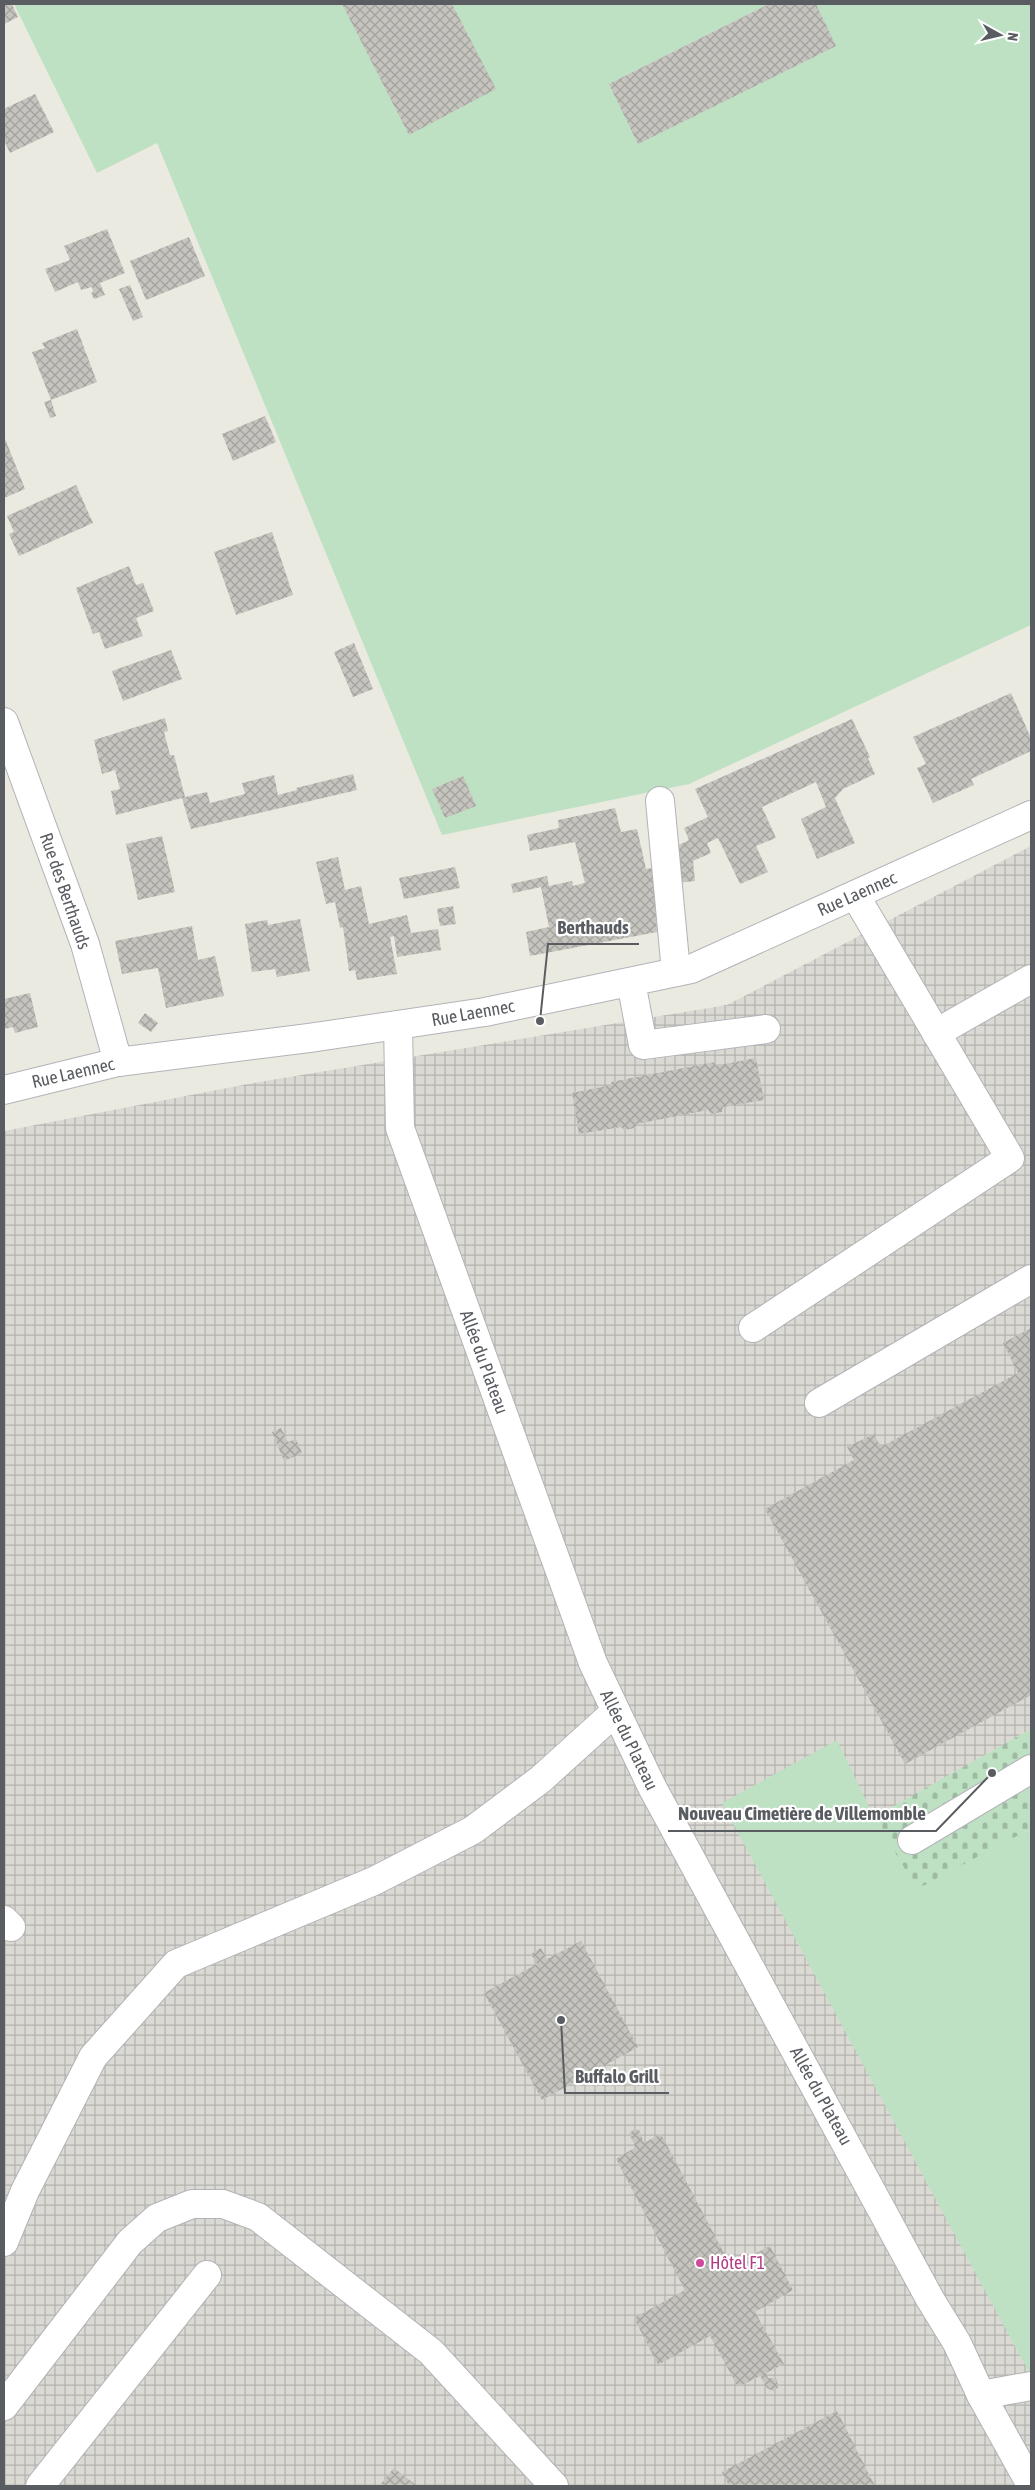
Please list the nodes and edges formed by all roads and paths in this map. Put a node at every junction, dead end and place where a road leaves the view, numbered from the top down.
1 (4, 722) edge
2 (660, 801) dead end
3 (1031, 815) edge
4 (855, 895) junction
5 (676, 972) junction
6 (1031, 978) edge
7 (631, 982) junction
8 (398, 1025) junction
9 (766, 1029) dead end
10 (936, 1032) junction
11 (118, 1062) junction
12 (4, 1090) edge
13 (1031, 1279) edge
14 (753, 1328) dead end
15 (819, 1403) dead end
16 (615, 1712) junction
17 (1031, 1768) edge
18 (912, 1840) dead end
19 (4, 2242) edge
20 (207, 2275) dead end
21 (1031, 2386) edge
22 (981, 2395) junction
23 (4, 2406) edge
24 (1031, 2484) edge
25 (40, 2486) edge
26 (554, 2486) edge

1 - 11 street, Rue des Berthauds
2 - 5 street
3 - 4 street, Rue Laennec
4 - 5 street, Rue Laennec
4 - 10 street
5 - 7 street, Rue Laennec
6 - 10 street
7 - 8 street, Rue Laennec
7 - 9 street
8 - 11 street, Rue Laennec
8 - 16 street, Allée du Plateau
10 - 14 street
11 - 12 street, Rue Laennec
13 - 15 street
16 - 19 street
16 - 22 street, Allée du Plateau
17 - 18 street
20 - 25 street
21 - 22 street
22 - 24 street, Allée du Plateau
23 - 26 street

